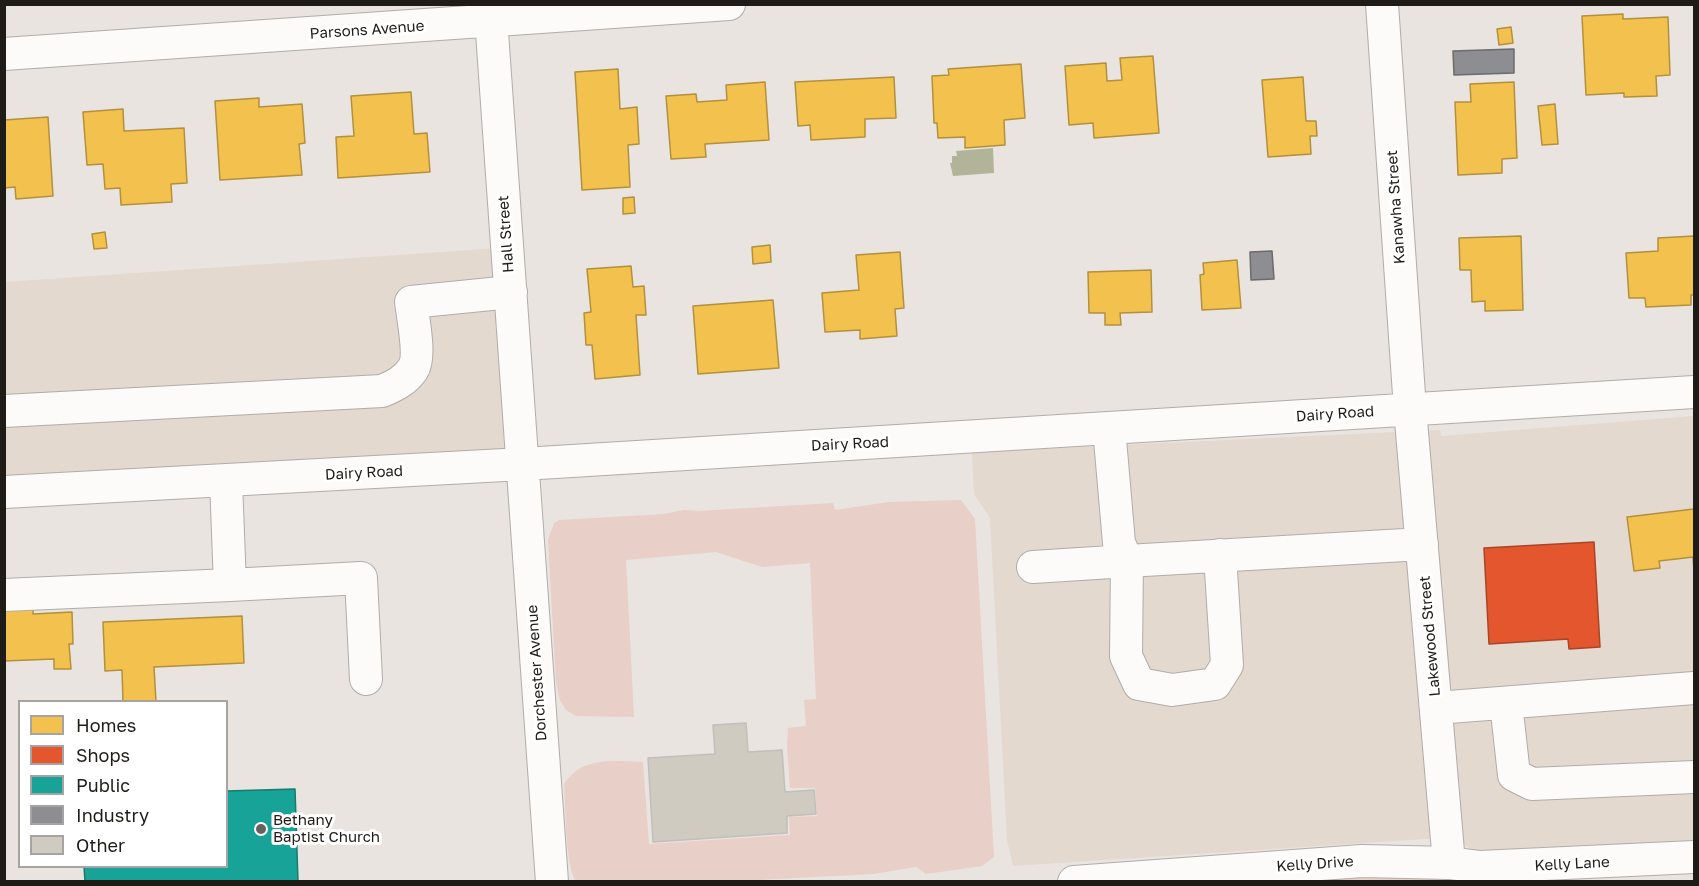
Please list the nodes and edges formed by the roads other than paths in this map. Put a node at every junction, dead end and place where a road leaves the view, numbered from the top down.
1 (729, 4) edge
2 (1382, 4) edge
3 (491, 13) edge
4 (4, 54) edge
5 (511, 292) junction
6 (1695, 392) edge
7 (1410, 409) junction
8 (4, 411) edge
9 (1109, 428) junction
10 (523, 464) junction
11 (226, 481) junction
12 (4, 492) edge
13 (1422, 544) junction
14 (1220, 555) junction
15 (1127, 561) junction
16 (1033, 567) dead end
17 (230, 585) junction
18 (4, 596) edge
19 (366, 679) dead end
20 (1695, 688) edge
21 (1506, 703) junction
22 (1436, 708) junction
23 (1695, 777) edge
24 (1695, 857) edge
25 (1449, 863) junction
26 (1533, 874) edge
27 (552, 882) edge
28 (1074, 882) edge

1 - 3 street, Parsons Avenue
2 - 7 street, Kanawha Street
3 - 4 street, Parsons Avenue
3 - 5 street, Hall Street
5 - 8 street
5 - 10 street, Hall Street
6 - 7 street, Dairy Road
7 - 9 street, Dairy Road
7 - 13 street, Lakewood Street
9 - 10 street, Dairy Road
9 - 15 street
10 - 11 street, Dairy Road
10 - 27 street, Dorchester Avenue
11 - 12 street, Dairy Road
11 - 17 street
13 - 14 street
13 - 22 street, Lakewood Street
14 - 15 street
14 - 15 street
15 - 16 street
17 - 18 street
17 - 19 street
20 - 21 street
21 - 22 street
21 - 23 street
22 - 25 street, Lakewood Street
24 - 26 street, Kelly Lane
25 - 26 street, Kelly Lane
25 - 28 street, Kelly Drive

